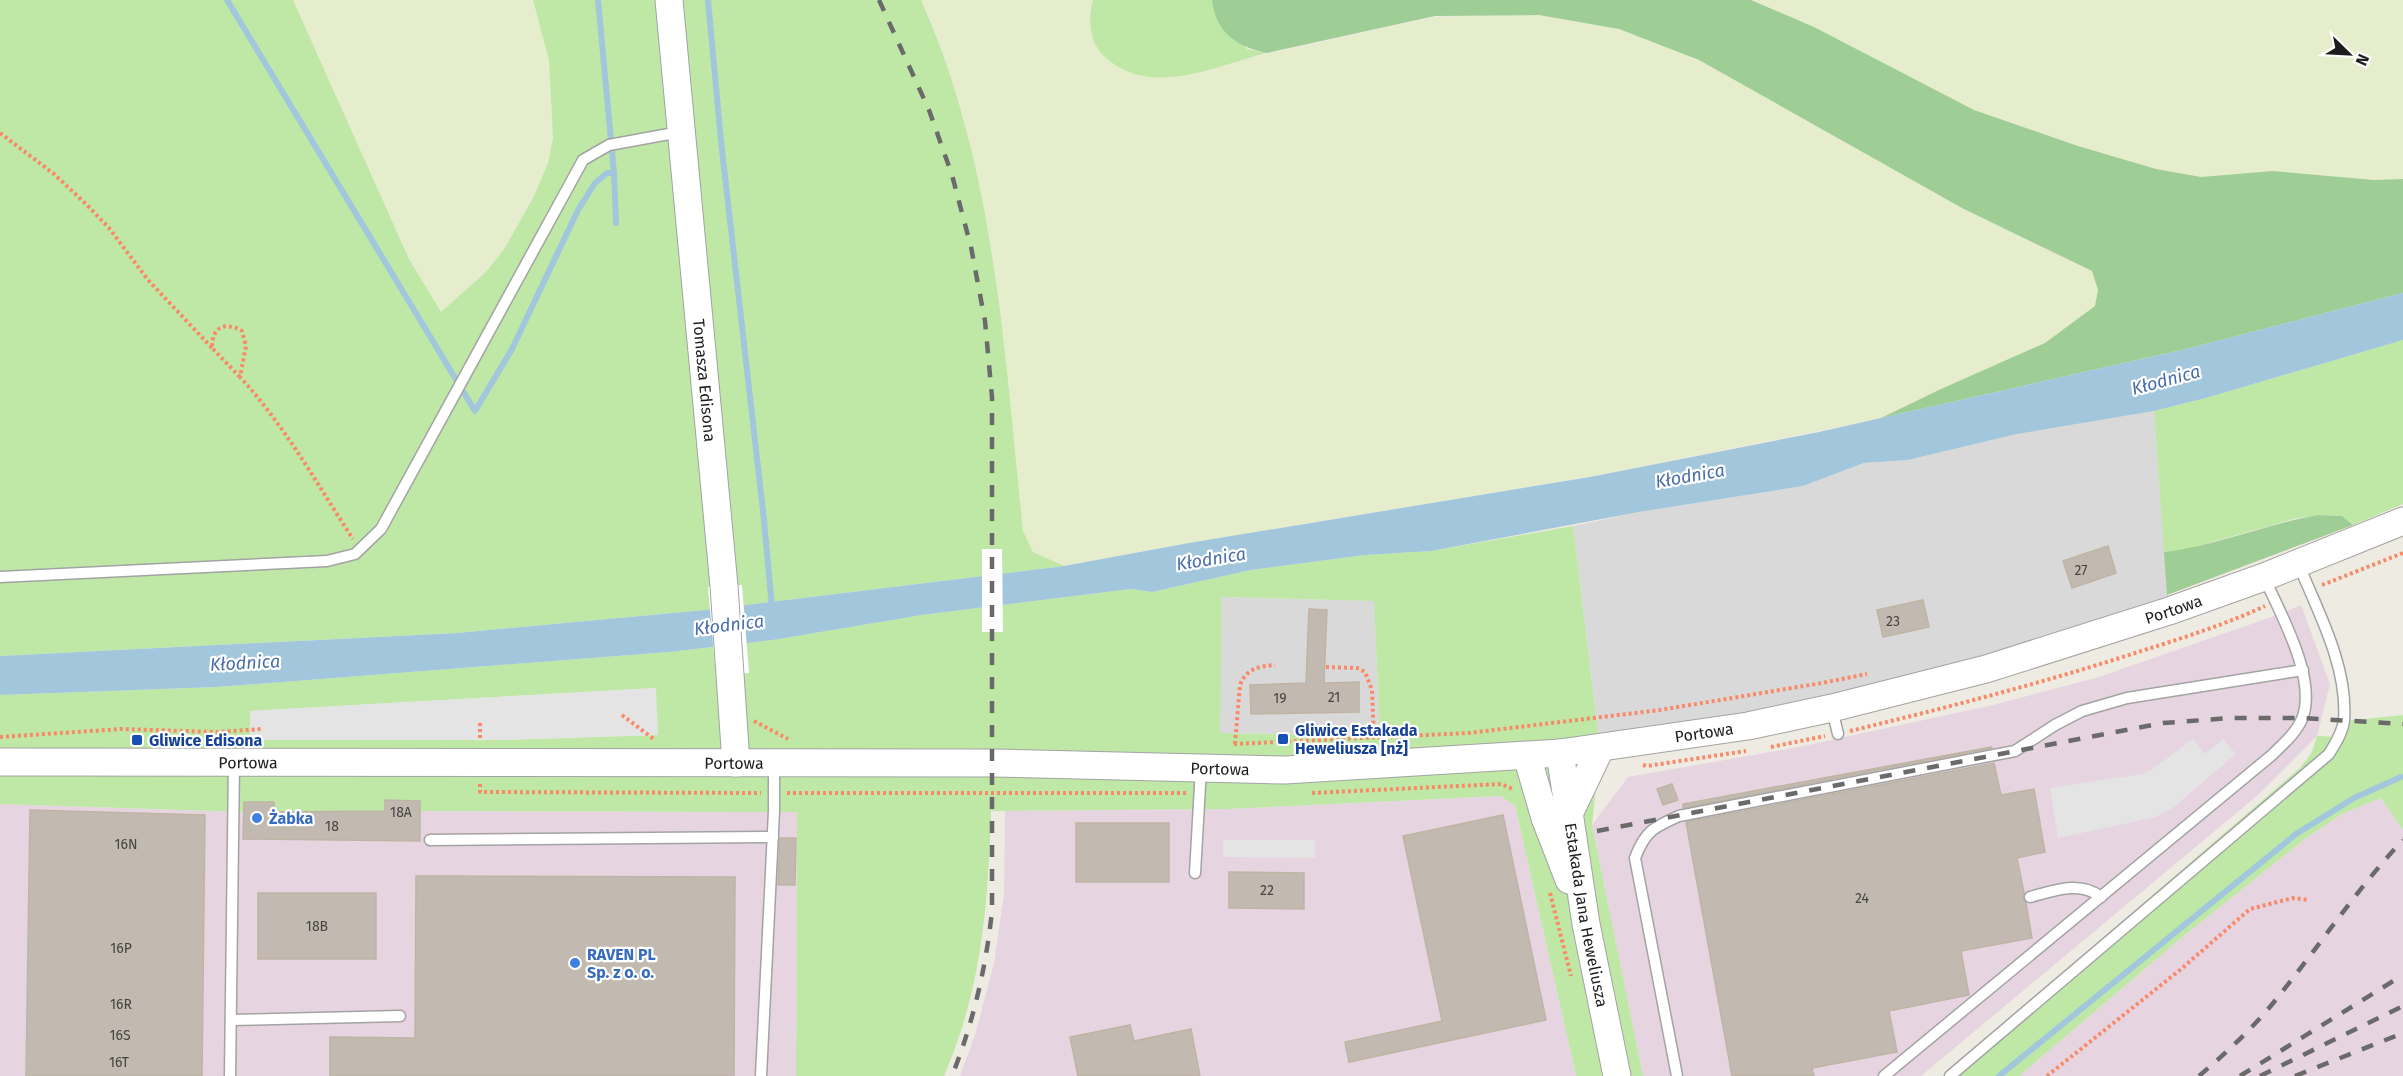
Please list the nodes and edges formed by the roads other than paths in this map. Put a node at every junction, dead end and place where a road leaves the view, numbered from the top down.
1 (669, 0) edge
2 (681, 132) junction
3 (2403, 521) edge
4 (2298, 563) junction
5 (0, 577) edge
6 (2264, 577) junction
7 (2303, 670) junction
8 (1600, 749) junction
9 (1560, 753) junction
10 (1527, 756) junction
11 (0, 762) edge
12 (234, 762) junction
13 (736, 763) junction
14 (774, 764) junction
15 (1200, 780) junction
16 (1570, 812) junction
17 (772, 837) junction
18 (429, 840) dead end
19 (1195, 873) dead end
20 (2030, 897) dead end
21 (2101, 897) junction
22 (1586, 924) junction
23 (400, 1016) dead end
24 (231, 1020) junction
25 (230, 1076) edge
26 (761, 1076) edge
27 (1617, 1076) edge
28 (1677, 1076) edge
29 (1884, 1076) edge
30 (1950, 1076) edge

1 - 2 street, Tomasza Edisona
2 - 5 lane
2 - 13 street, Tomasza Edisona
3 - 4 street, Portowa
4 - 6 street, Portowa
4 - 30 lane
6 - 7 lane
6 - 8 street, Portowa
7 - 21 lane
7 - 28 lane
8 - 9 street, Portowa
8 - 16 street
9 - 10 street, Portowa
9 - 16 street, Estakada Jana Heweliusza
10 - 15 street, Portowa
10 - 22 street
11 - 12 street, Portowa
12 - 13 street, Portowa
12 - 24 lane
13 - 14 street, Portowa
14 - 15 street, Portowa
14 - 17 lane
15 - 19 lane
16 - 22 street, Estakada Jana Heweliusza
17 - 18 lane
17 - 26 lane
20 - 21 lane
21 - 29 lane
22 - 27 street, Estakada Jana Heweliusza
23 - 24 lane
24 - 25 lane

